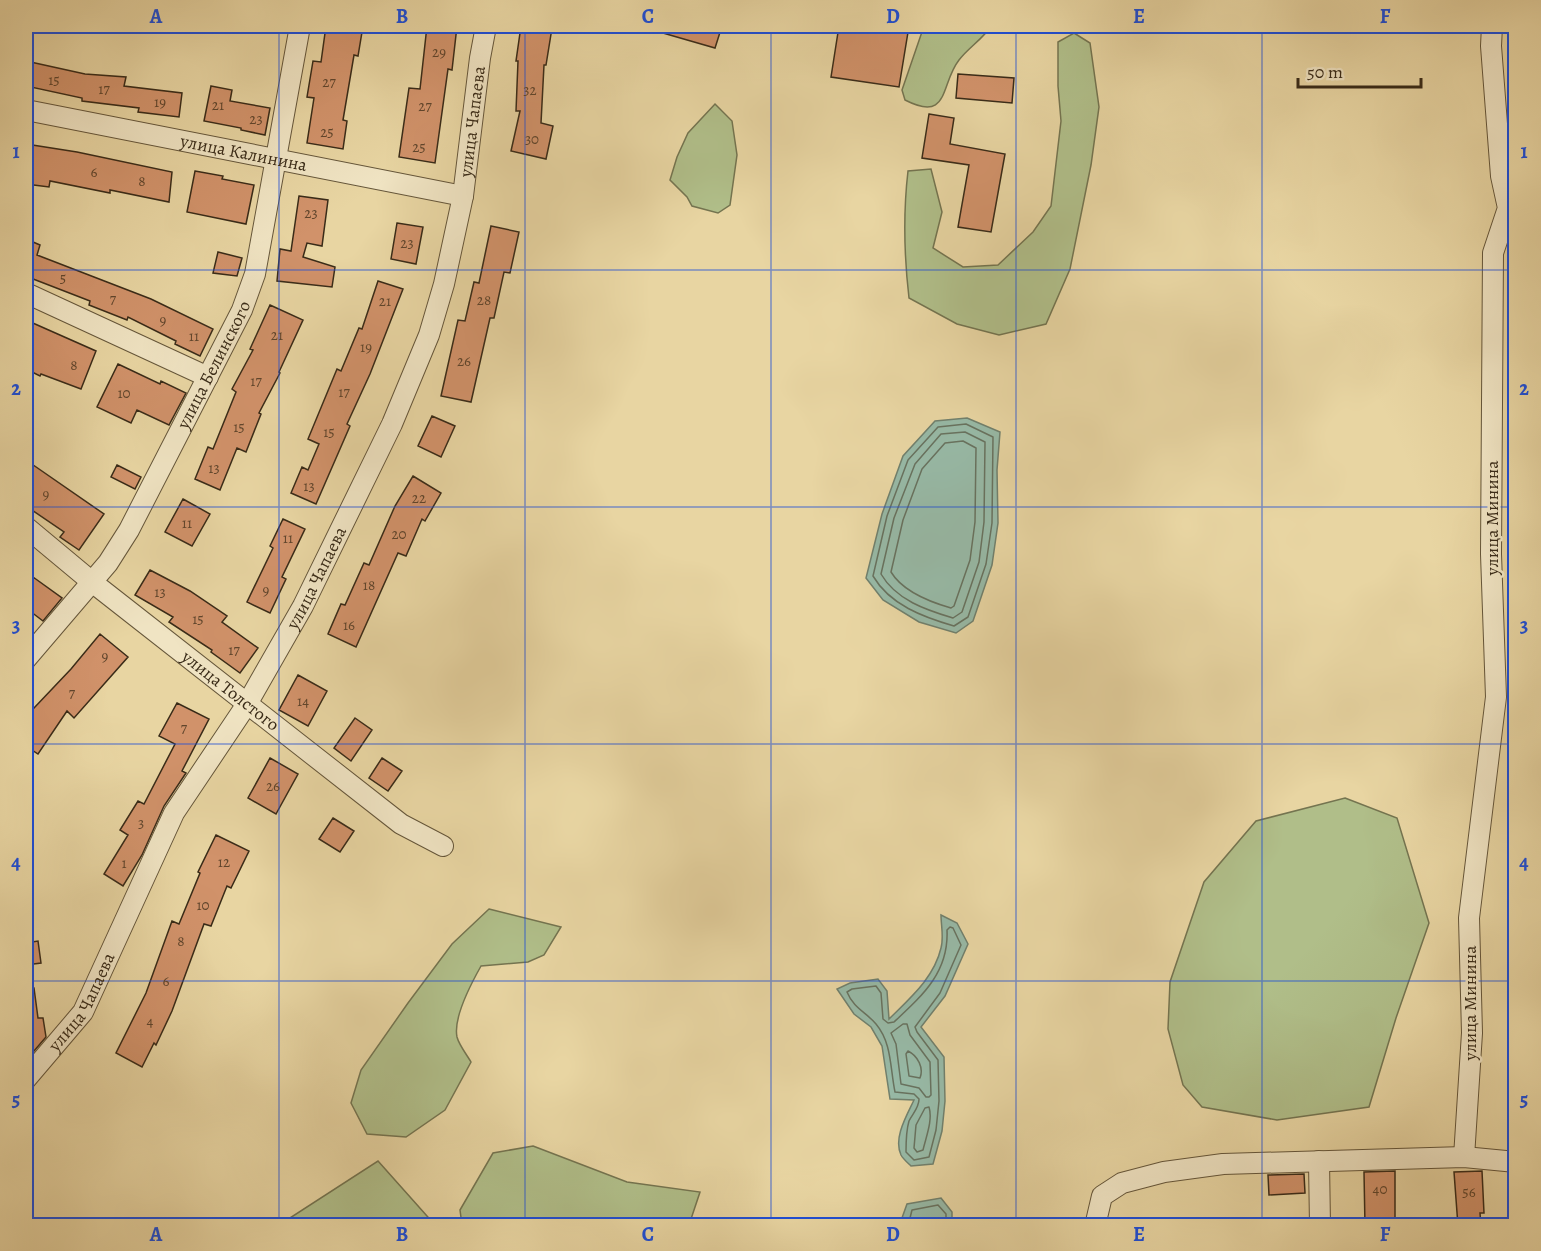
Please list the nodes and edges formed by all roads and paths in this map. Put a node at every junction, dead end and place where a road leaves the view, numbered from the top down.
1 (300, 26) edge
2 (486, 26) edge
3 (1492, 26) edge
4 (26, 110) edge
5 (275, 159) junction
6 (463, 196) junction
7 (1512, 208) edge
8 (26, 293) edge
9 (208, 377) junction
10 (26, 527) edge
11 (92, 582) junction
12 (26, 659) edge
13 (248, 704) junction
14 (443, 846) dead end
15 (26, 1079) edge
16 (1464, 1157) junction
17 (1319, 1161) junction
18 (1515, 1162) edge
19 (1095, 1226) edge
20 (1320, 1226) edge

1 - 5 street, улица Белинского
2 - 6 street, улица Чапаева
3 - 7 street, улица Минина
4 - 5 street, улица Калинина
5 - 6 street, улица Калинина
5 - 9 street, улица Белинского
6 - 13 street, улица Чапаева
7 - 16 street, улица Минина
8 - 9 street
9 - 11 street, улица Белинского
10 - 11 street, улица Толстого
11 - 12 street, улица Белинского
11 - 13 street, улица Толстого
13 - 14 street, улица Толстого
13 - 15 street, улица Чапаева
16 - 17 street
16 - 18 street
17 - 19 street
17 - 20 street

